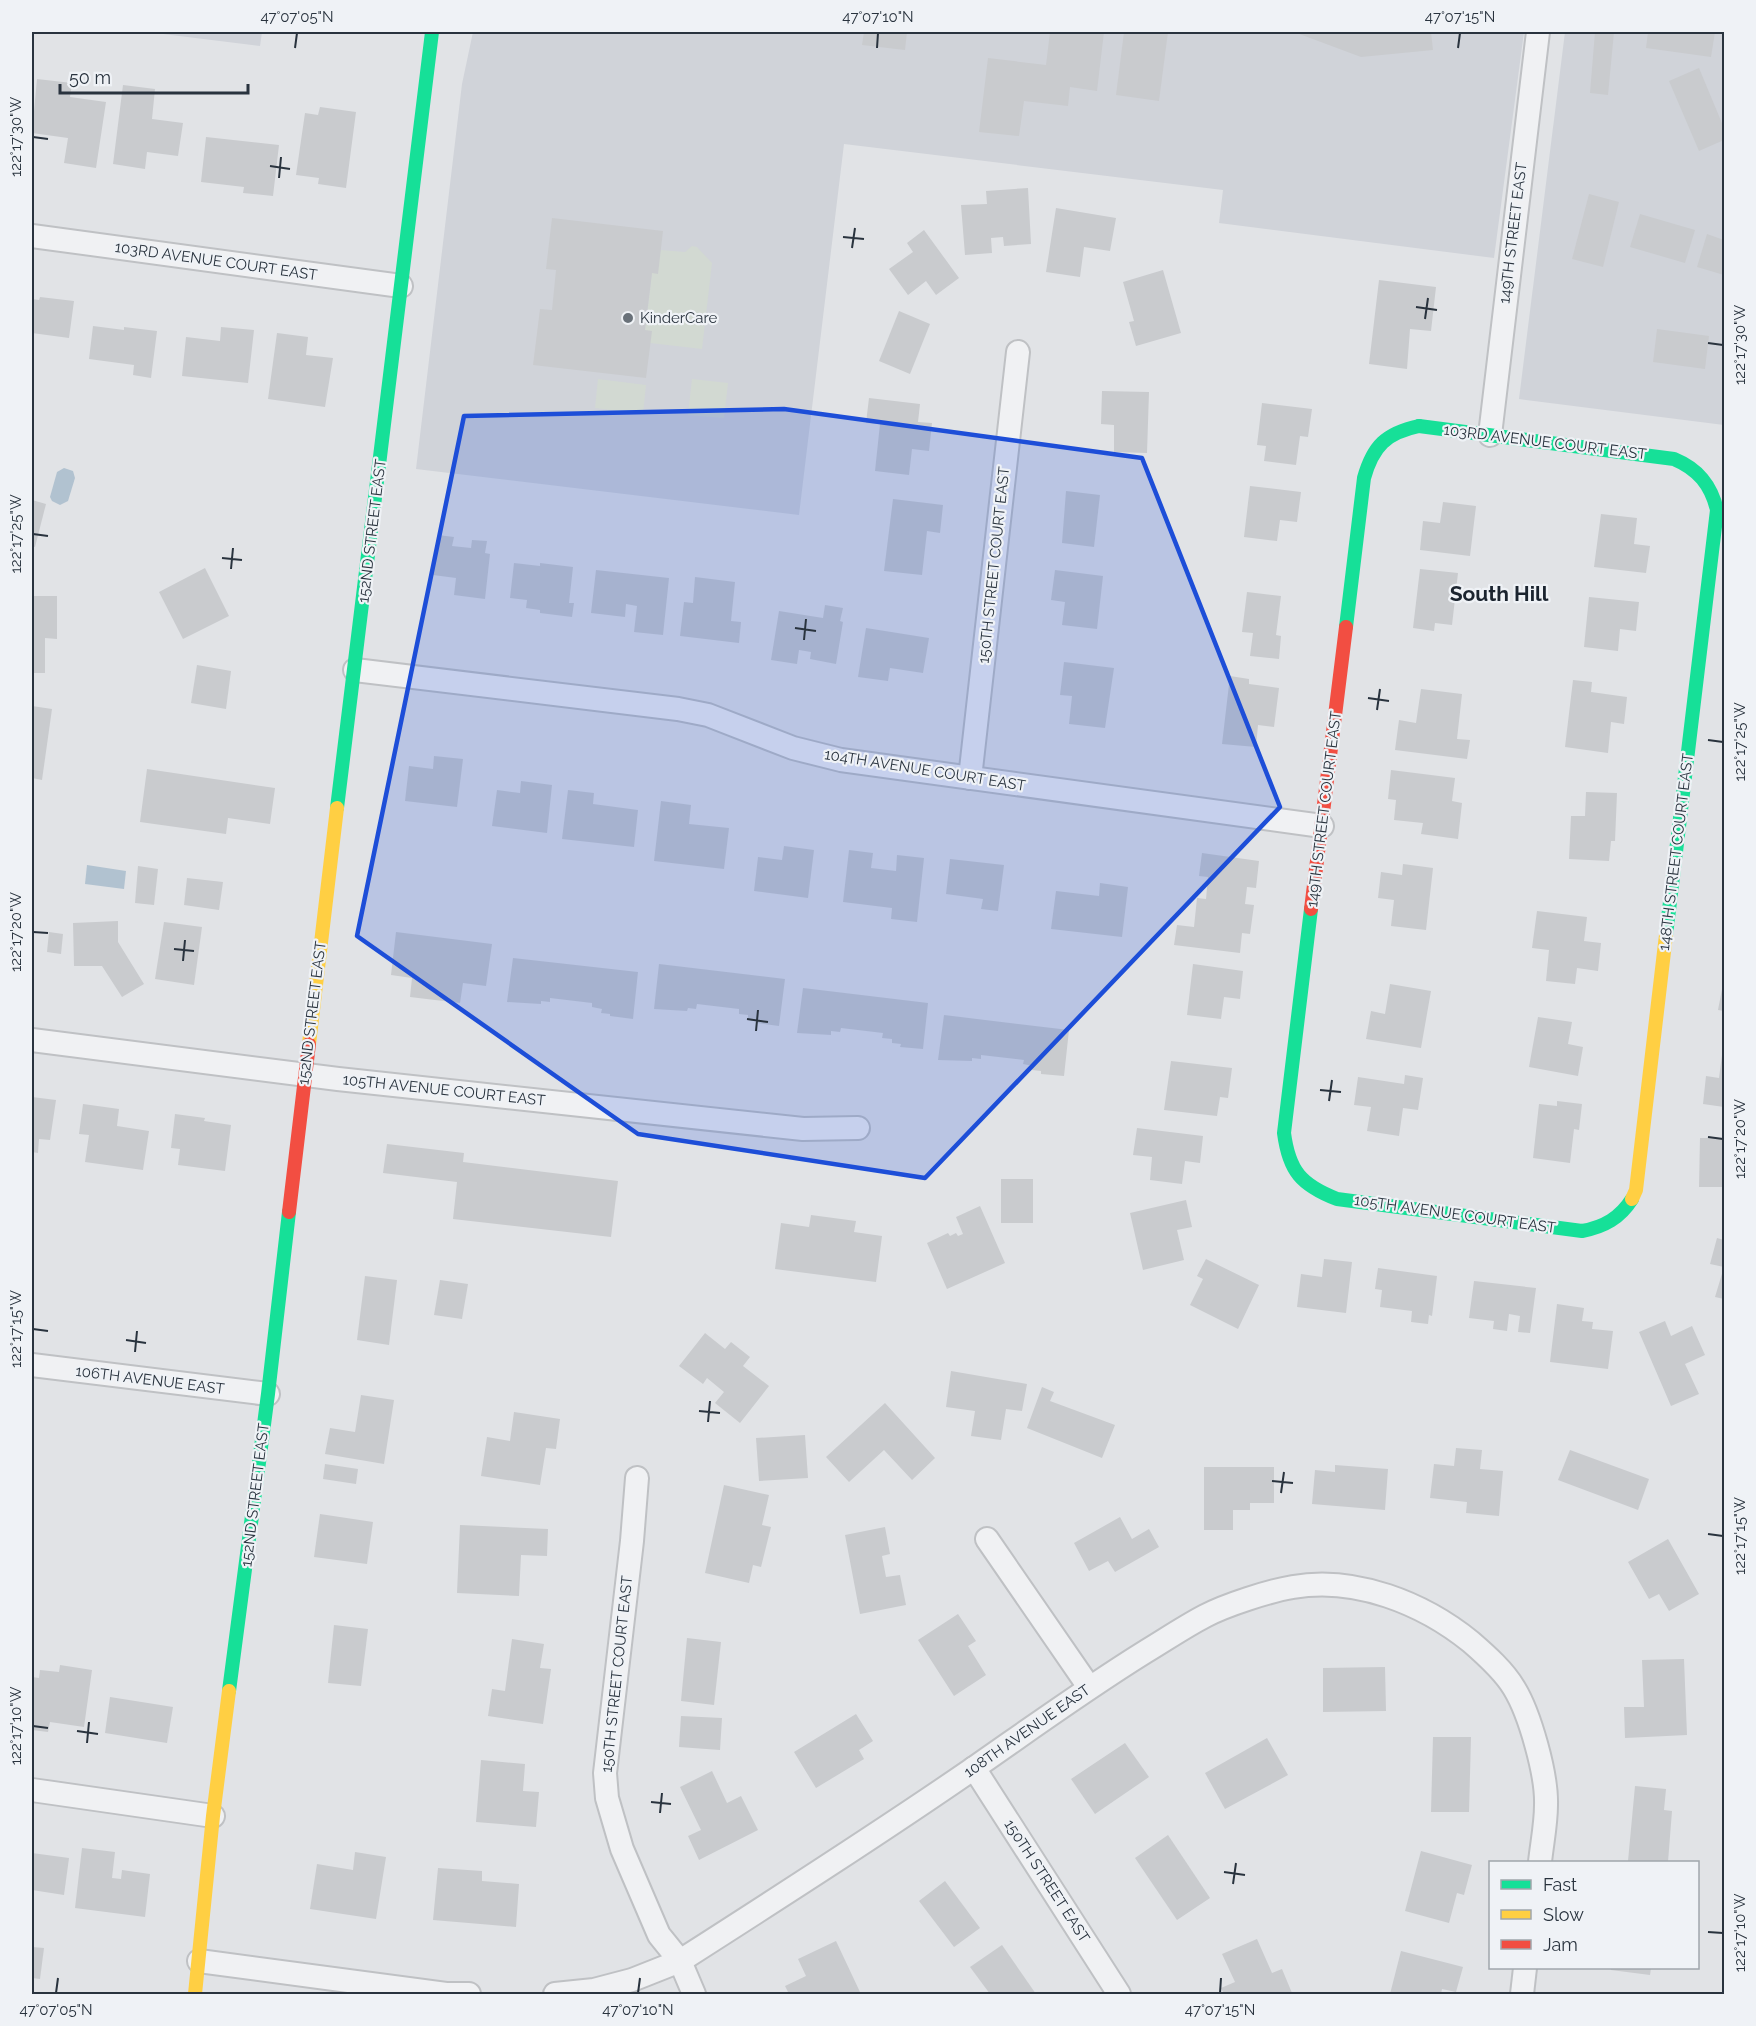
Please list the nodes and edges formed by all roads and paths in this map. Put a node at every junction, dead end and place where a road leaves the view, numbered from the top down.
1 (432, 32) edge
2 (1538, 32) edge
3 (32, 236) edge
4 (401, 286) junction
5 (1018, 352) dead end
6 (1490, 435) junction
7 (1380, 444) joint
8 (1706, 481) joint
9 (355, 670) junction
10 (970, 778) junction
11 (1322, 826) junction
12 (32, 1040) edge
13 (305, 1074) junction
14 (858, 1128) dead end
15 (1298, 1176) joint
16 (1616, 1220) joint
17 (32, 1365) edge
18 (268, 1395) junction
19 (637, 1478) dead end
20 (987, 1539) dead end
21 (1089, 1687) junction
22 (974, 1768) junction
23 (32, 1790) edge
24 (213, 1816) junction
25 (1540, 1861) edge
26 (199, 1961) junction
27 (681, 1961) junction
28 (1525, 1969) edge
29 (195, 1995) edge
30 (469, 1995) edge
31 (555, 1995) edge
32 (694, 1995) edge
33 (1119, 1995) edge
34 (1522, 1995) edge

1 - 4 street, 152ND STREET EAST
2 - 6 street, 149TH STREET EAST
3 - 4 street, 103RD AVENUE COURT EAST
4 - 9 street, 152ND STREET EAST
5 - 10 street, 150TH STREET COURT EAST
6 - 7 street, 103RD AVENUE COURT EAST
6 - 8 street, 103RD AVENUE COURT EAST
7 - 11 street, 149TH STREET COURT EAST
8 - 16 street, 148TH STREET COURT EAST
9 - 10 street, 104TH AVENUE COURT EAST
9 - 13 street, 152ND STREET EAST
10 - 11 street, 104TH AVENUE COURT EAST
11 - 15 street, 149TH STREET COURT EAST
12 - 13 street, 105TH AVENUE COURT EAST
13 - 14 street, 105TH AVENUE COURT EAST
13 - 18 street, 152ND STREET EAST
15 - 16 street, 105TH AVENUE COURT EAST
17 - 18 street, 106TH AVENUE EAST
18 - 24 street, 152ND STREET EAST
19 - 27 street, 150TH STREET COURT EAST
20 - 21 street
21 - 22 street, 108TH AVENUE EAST
21 - 25 street, 108TH AVENUE EAST
22 - 27 street, 108TH AVENUE EAST
22 - 33 street, 150TH STREET EAST
23 - 24 street
24 - 26 street, 152ND STREET EAST
26 - 29 street, 152ND STREET EAST
26 - 30 street
27 - 31 street, 108TH AVENUE EAST
27 - 32 street, 150TH STREET COURT EAST
28 - 34 street

